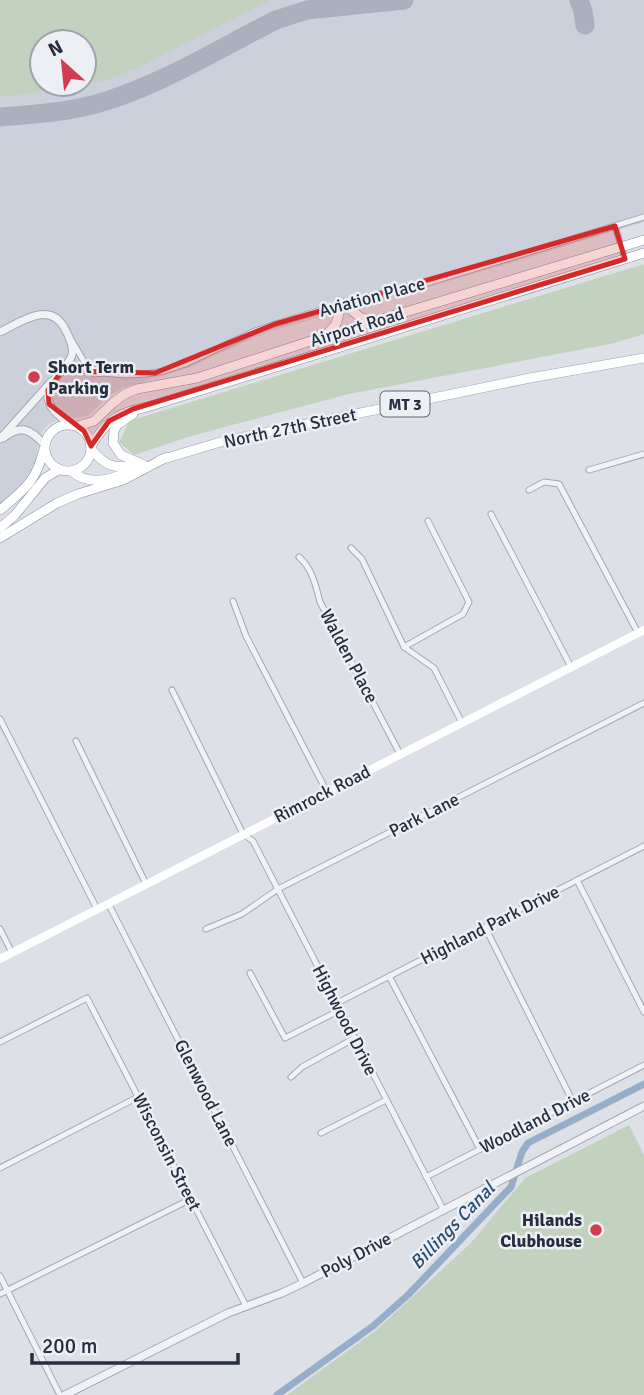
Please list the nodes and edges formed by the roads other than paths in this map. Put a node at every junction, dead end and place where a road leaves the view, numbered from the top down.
1 (644, 217) edge
2 (615, 226) junction
3 (644, 240) edge
4 (621, 247) junction
5 (644, 253) edge
6 (625, 259) junction
7 (342, 303) junction
8 (376, 321) junction
9 (0, 332) edge
10 (326, 336) junction
11 (69, 338) junction
12 (644, 358) edge
13 (62, 371) junction
14 (102, 373) junction
15 (55, 378) junction
16 (147, 407) junction
17 (74, 426) junction
18 (0, 440) edge
19 (45, 446) junction
20 (91, 447) junction
21 (644, 454) edge
22 (167, 457) junction
23 (144, 465) junction
24 (60, 469) junction
25 (589, 470) dead end
26 (71, 471) junction
27 (529, 490) dead end
28 (0, 510) edge
29 (491, 513) dead end
30 (428, 521) dead end
31 (0, 528) edge
32 (0, 538) edge
33 (351, 548) dead end
34 (299, 557) dead end
35 (233, 601) dead end
36 (641, 631) edge
37 (404, 647) junction
38 (571, 667) junction
39 (172, 690) dead end
40 (644, 703) edge
41 (0, 719) edge
42 (462, 723) junction
43 (76, 741) dead end
44 (400, 754) junction
45 (327, 792) junction
46 (243, 834) junction
47 (644, 846) edge
48 (577, 880) junction
49 (146, 884) junction
50 (278, 889) junction
51 (108, 903) junction
52 (97, 909) junction
53 (485, 927) junction
54 (0, 929) edge
55 (206, 929) dead end
56 (12, 953) junction
57 (0, 959) edge
58 (250, 973) dead end
59 (389, 976) junction
60 (337, 1003) junction
61 (340, 1010) junction
62 (644, 1012) edge
63 (355, 1038) junction
64 (0, 1042) edge
65 (644, 1065) edge
66 (291, 1077) dead end
67 (138, 1097) junction
68 (386, 1100) junction
69 (573, 1102) junction
70 (644, 1106) edge
71 (321, 1133) dead end
72 (480, 1149) junction
73 (0, 1168) edge
74 (426, 1177) junction
75 (191, 1199) junction
76 (443, 1209) junction
77 (0, 1276) edge
78 (303, 1283) junction
79 (7, 1290) junction
80 (0, 1294) edge
81 (246, 1306) junction
82 (62, 1395) edge

1 - 2 street, Aviation Place
2 - 4 street
2 - 7 street, Aviation Place
3 - 4 main road, Airport Road
4 - 6 street
4 - 8 main road, Airport Road
5 - 6 main road, Airport Road
6 - 16 main road, Airport Road
7 - 8 main road
7 - 10 main road
7 - 14 street, Aviation Place
8 - 10 main road, Airport Road
9 - 11 street
10 - 17 main road, Airport Road
11 - 13 street
11 - 14 street
12 - 22 main road, North 27th Street / MT 3
13 - 14 street, Aviation Place
13 - 15 street
15 - 17 street
15 - 18 street
16 - 20 main road, Airport Road
16 - 23 main road
17 - 19 main road, Airport Road
17 - 20 main road
18 - 19 street
19 - 24 main road
19 - 28 main road
20 - 23 main road, North 27th Street
20 - 26 main road, Airport Road
21 - 25 street
22 - 23 main road, North 27th Street
22 - 32 main road, MT 3
23 - 26 main road, North 27th Street
24 - 26 main road
24 - 31 main road
27 - 36 street
29 - 38 street
30 - 37 street
33 - 37 street
34 - 44 street, Walden Place
35 - 45 street
36 - 38 main road, Rimrock Road
37 - 42 street
38 - 42 main road, Rimrock Road
39 - 46 street, Highwood Drive
40 - 50 street, Park Lane
41 - 52 street
42 - 44 main road, Rimrock Road
43 - 49 street
44 - 45 main road, Rimrock Road
45 - 46 main road, Rimrock Road
46 - 49 main road, Rimrock Road
46 - 50 street, Highwood Drive
47 - 48 street, Highland Park Drive
48 - 53 street, Highland Park Drive
48 - 62 street
49 - 51 main road, Rimrock Road
50 - 55 street, Park Lane
50 - 60 street, Highwood Drive
51 - 52 main road, Rimrock Road
51 - 78 street, Glenwood Lane
52 - 56 main road, Rimrock Road
53 - 59 street, Highland Park Drive
53 - 69 street
54 - 56 street
56 - 57 main road, Rimrock Road
58 - 61 street
59 - 60 street, Highland Park Drive
59 - 72 street
60 - 61 street, Highwood Drive
61 - 63 street, Highwood Drive
63 - 66 street
63 - 68 street, Highwood Drive
64 - 67 street, Wisconsin Street
65 - 69 street, Woodland Drive
67 - 73 street
67 - 75 street, Wisconsin Street
68 - 71 street
68 - 74 street, Highwood Drive
69 - 72 street, Woodland Drive
70 - 76 street, Poly Drive
72 - 74 street, Woodland Drive
74 - 76 street, Highwood Drive
75 - 79 street
75 - 81 street, Wisconsin Street
76 - 78 street, Poly Drive
77 - 79 street
78 - 81 street, Poly Drive
79 - 80 street
79 - 82 street
81 - 82 street, Poly Drive

